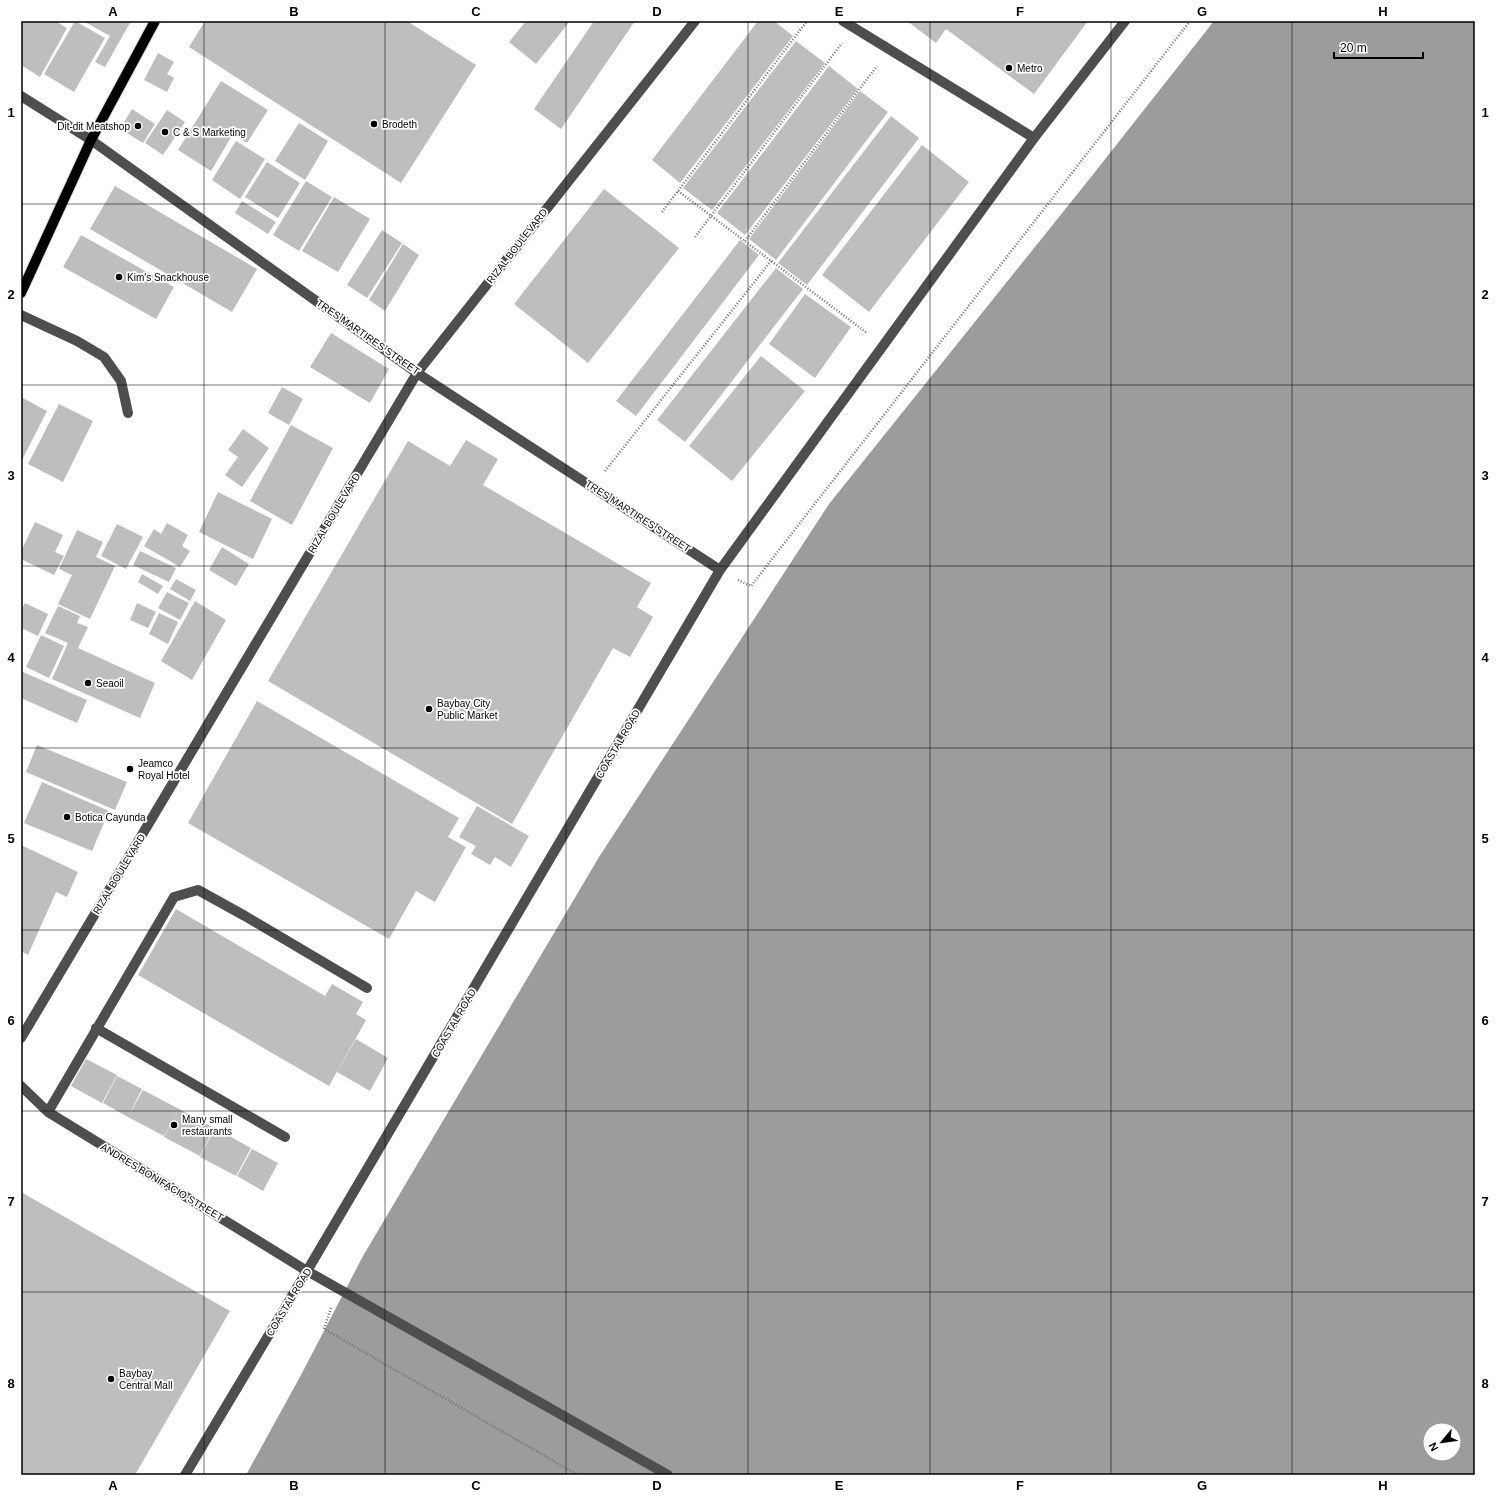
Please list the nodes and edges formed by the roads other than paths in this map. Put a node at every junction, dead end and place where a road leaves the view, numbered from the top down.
1 (155, 21) edge
2 (695, 21) edge
3 (843, 21) edge
4 (1125, 21) edge
5 (21, 96) edge
6 (1034, 138) junction
7 (91, 140) junction
8 (21, 293) edge
9 (21, 315) edge
10 (417, 373) junction
11 (128, 413) dead end
12 (720, 570) junction
13 (367, 988) dead end
14 (96, 1028) junction
15 (21, 1038) edge
16 (21, 1086) edge
17 (48, 1112) junction
18 (285, 1137) dead end
19 (308, 1271) junction
20 (185, 1475) edge
21 (668, 1475) edge

1 - 7 main road
2 - 10 street, RIZAL BOULEVARD
3 - 6 street
4 - 6 street, COASTAL ROAD
5 - 7 street, TRES MARTIRES STREET
6 - 12 street, COASTAL ROAD
7 - 8 main road
7 - 10 street, TRES MARTIRES STREET
9 - 11 street
10 - 12 street, TRES MARTIRES STREET
10 - 15 street, RIZAL BOULEVARD
12 - 19 street, COASTAL ROAD
13 - 14 street
14 - 17 street
14 - 18 street
16 - 17 street, ANDRES BONIFACIO STREET
17 - 19 street, ANDRES BONIFACIO STREET
19 - 20 street, COASTAL ROAD
19 - 21 street, ANDRES BONIFACIO STREET

